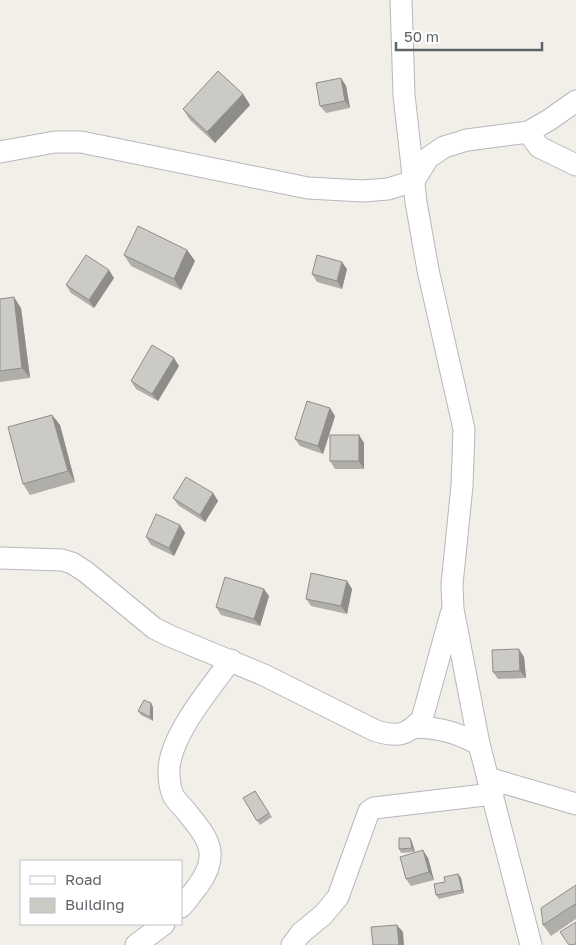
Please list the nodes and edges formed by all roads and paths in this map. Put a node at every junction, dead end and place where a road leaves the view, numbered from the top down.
1 (400, 0) edge
2 (576, 101) edge
3 (528, 132) junction
4 (0, 152) edge
5 (576, 165) edge
6 (414, 181) junction
7 (0, 558) edge
8 (453, 609) junction
9 (231, 660) junction
10 (414, 727) junction
11 (479, 744) junction
12 (491, 786) junction
13 (576, 804) edge
14 (182, 906) edge
15 (163, 925) edge
16 (136, 945) edge
17 (292, 945) edge
18 (531, 945) edge

1 - 6 street
2 - 3 street
3 - 5 street
3 - 6 street
4 - 6 street
6 - 8 street
7 - 9 street
8 - 10 street
8 - 11 street
9 - 10 street
9 - 14 street
10 - 11 street
11 - 12 street
12 - 13 street
12 - 17 street
12 - 18 street
15 - 16 street

